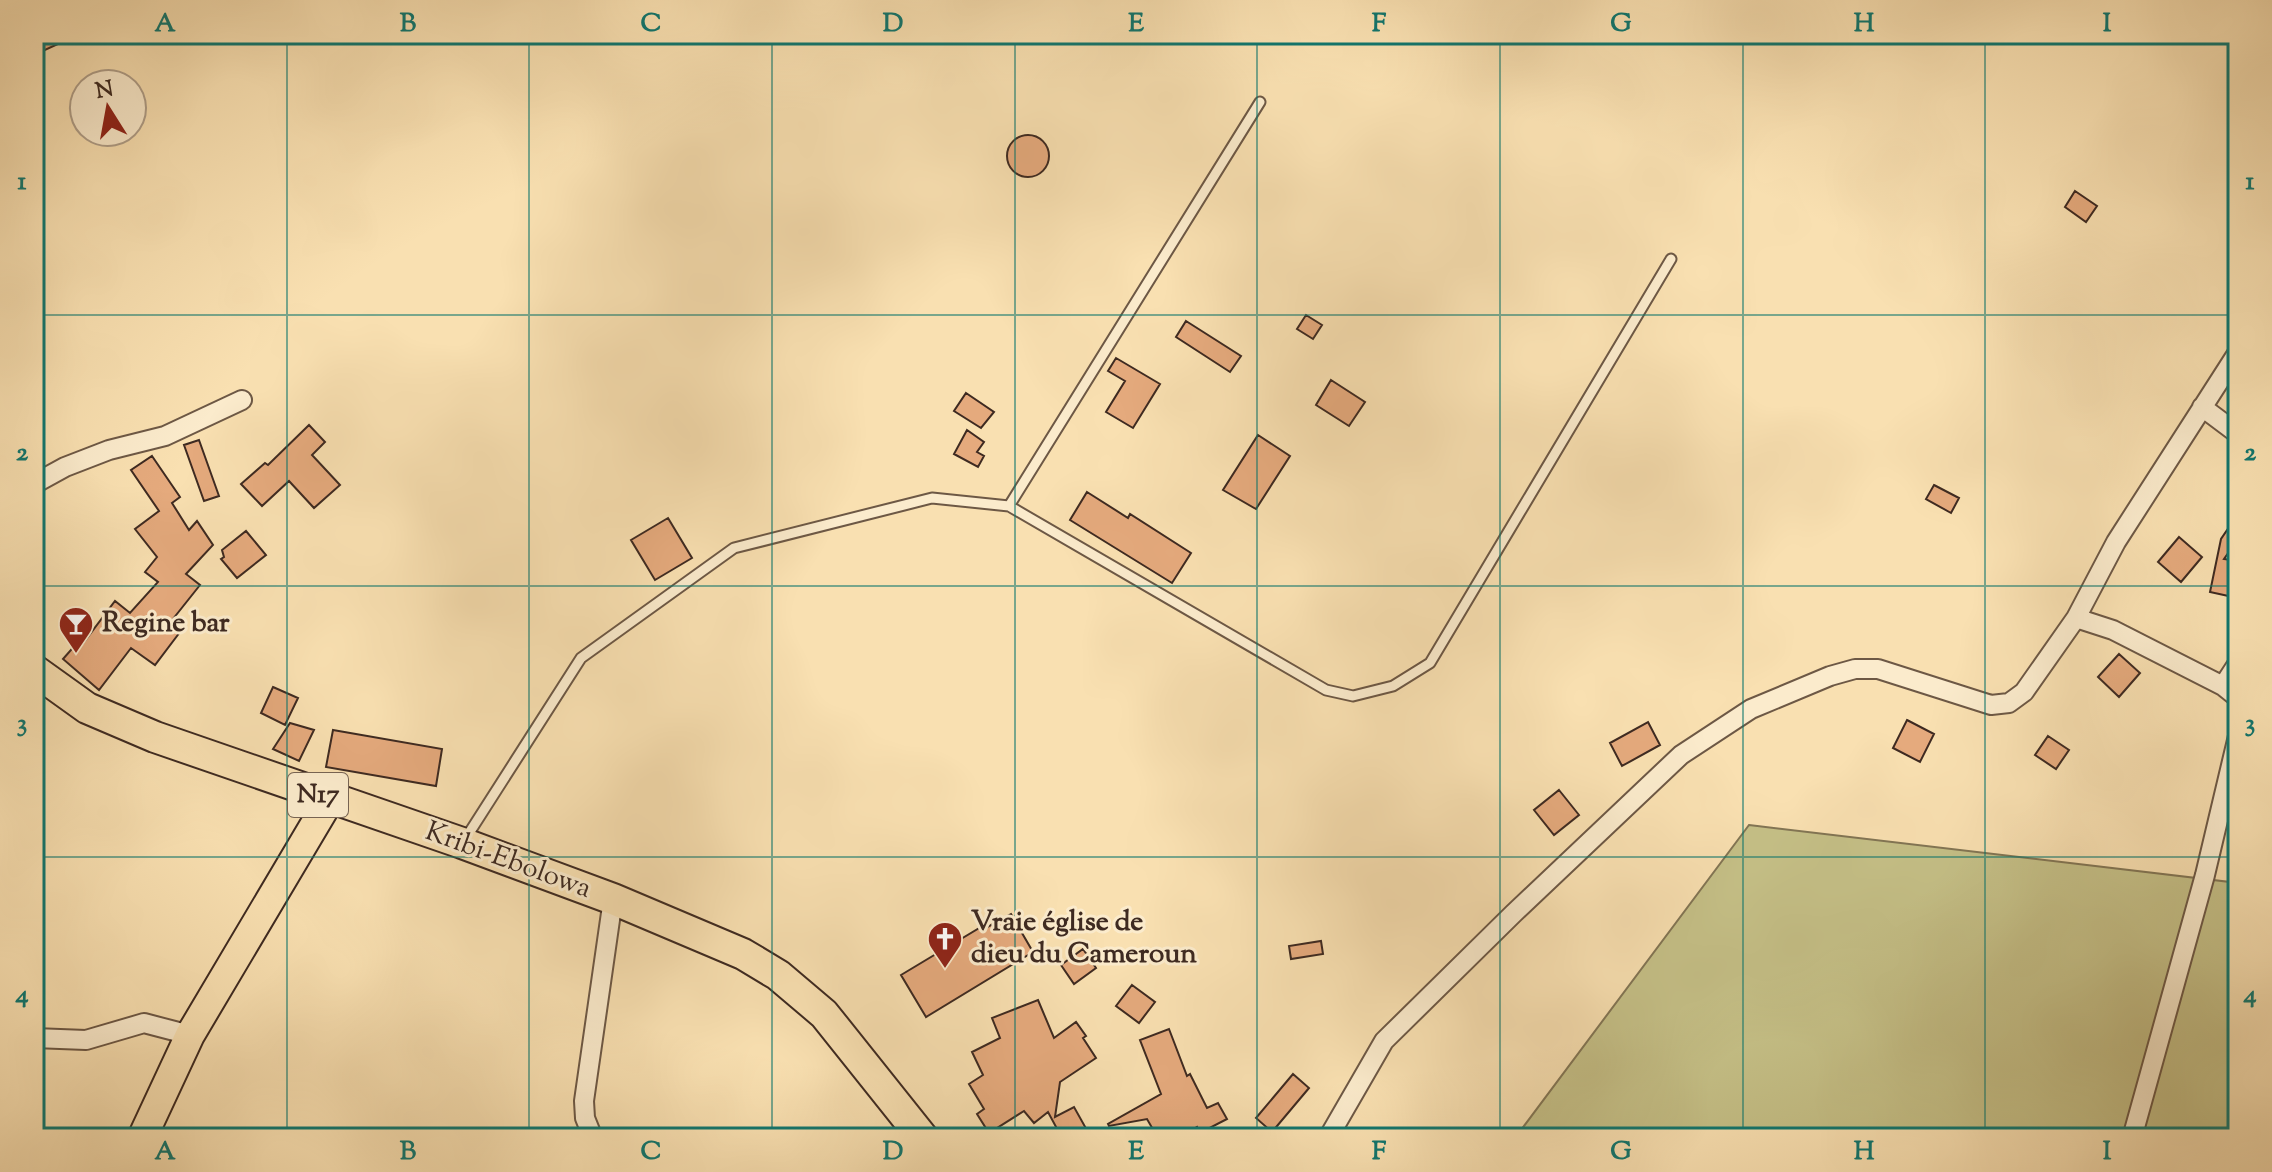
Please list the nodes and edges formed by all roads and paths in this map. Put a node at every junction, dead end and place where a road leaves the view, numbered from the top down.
1 (1260, 102) dead end
2 (1671, 259) dead end
3 (2238, 352) edge
4 (242, 400) dead end
5 (2202, 407) junction
6 (2238, 434) edge
7 (34, 484) edge
8 (1009, 506) junction
9 (2076, 618) junction
10 (2238, 663) edge
11 (34, 670) edge
12 (2223, 686) junction
13 (2238, 698) edge
14 (2238, 736) edge
15 (330, 799) junction
16 (462, 843) junction
17 (613, 899) junction
18 (190, 1035) junction
19 (34, 1038) edge
20 (142, 1138) edge
21 (593, 1138) edge
22 (923, 1138) edge
23 (1328, 1138) edge
24 (2132, 1138) edge

1 - 8 lane
2 - 8 lane
3 - 5 street
4 - 7 street
5 - 6 street
5 - 9 street
8 - 16 lane
9 - 12 street
9 - 23 street
10 - 12 street
11 - 15 highway, Kribi-Ebolowa / N17
12 - 13 street
14 - 24 street
15 - 16 highway, Kribi-Ebolowa / N17
15 - 18 main road
16 - 17 highway, Kribi-Ebolowa / N17
17 - 21 street
17 - 22 highway, Kribi-Ebolowa / N17
18 - 19 street
18 - 20 main road

